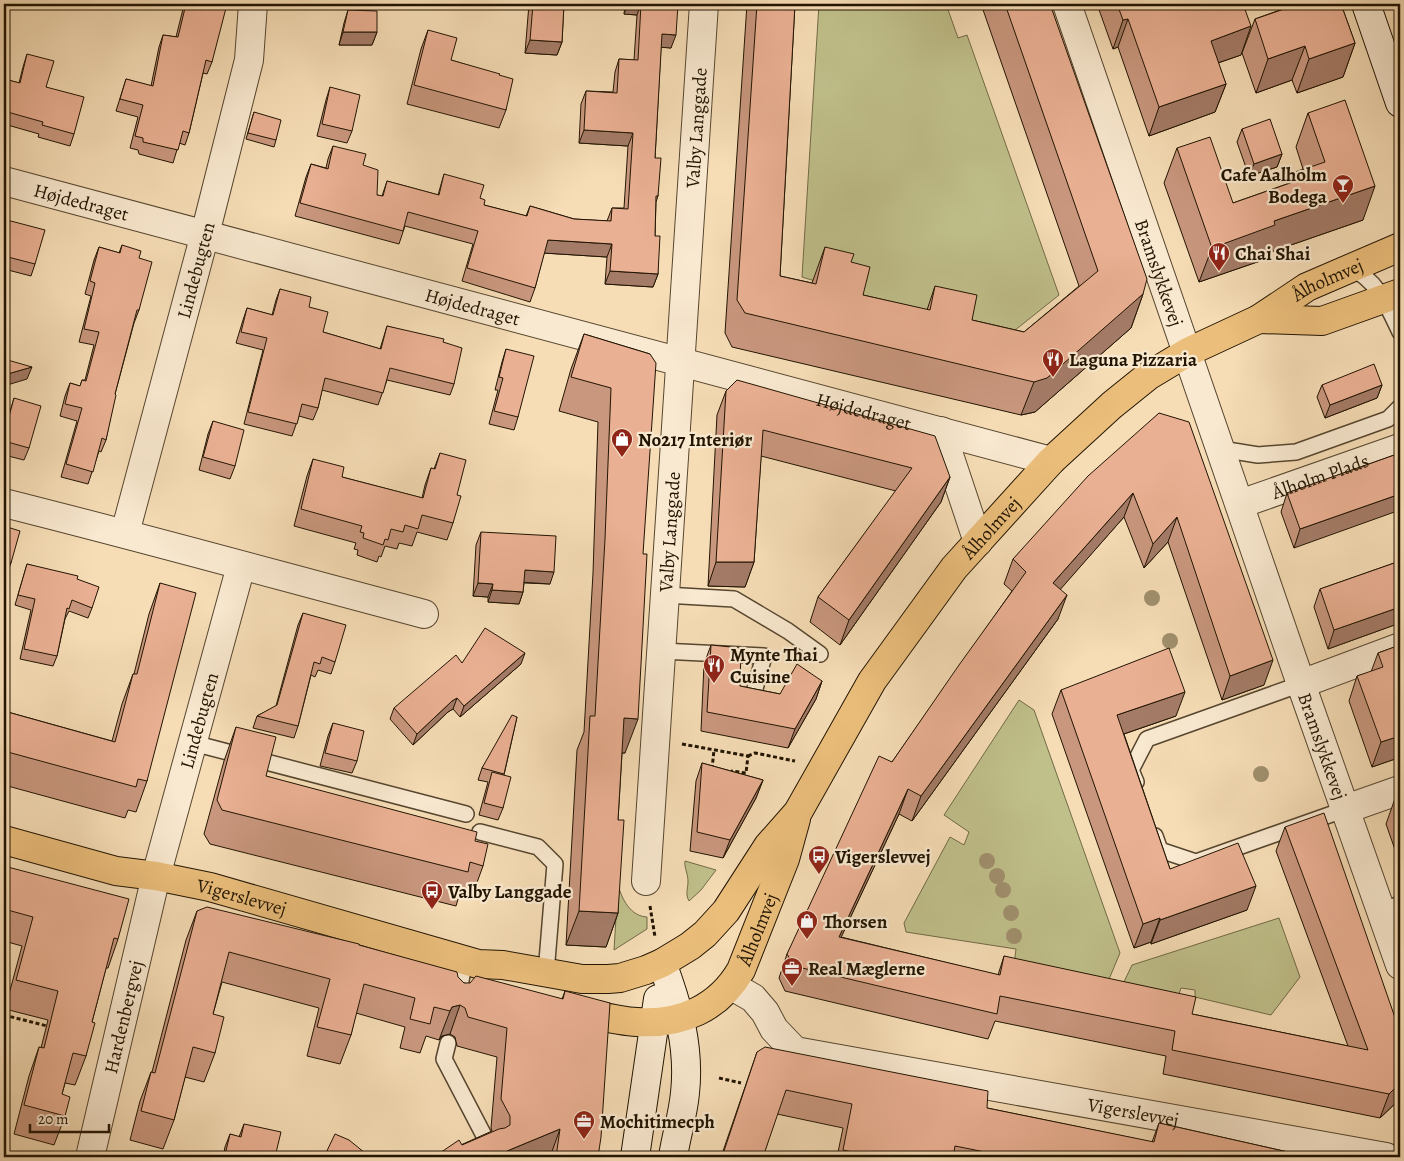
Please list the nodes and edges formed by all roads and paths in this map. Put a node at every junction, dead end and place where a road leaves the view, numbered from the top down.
1 (253, 4) edge
2 (704, 4) edge
3 (1067, 4) edge
4 (1366, 4) edge
5 (1400, 103) edge
6 (4, 181) edge
7 (205, 234) junction
8 (1400, 247) edge
9 (1350, 268) junction
10 (1392, 296) edge
11 (1260, 319) junction
12 (1400, 332) edge
13 (1188, 352) junction
14 (681, 363) junction
15 (1400, 408) edge
16 (941, 431) junction
17 (1400, 448) edge
18 (1221, 449) junction
19 (1051, 461) junction
20 (4, 504) edge
21 (1240, 504) junction
22 (124, 533) junction
23 (978, 542) junction
24 (241, 566) junction
25 (665, 595) junction
26 (424, 614) dead end
27 (1400, 647) edge
28 (662, 651) junction
29 (820, 654) dead end
30 (1301, 684) junction
31 (753, 696) edge
32 (657, 739) junction
33 (193, 743) junction
34 (714, 750) junction
35 (748, 756) junction
36 (824, 766) junction
37 (720, 770) edge
38 (729, 771) edge
39 (1400, 790) edge
40 (1141, 797) edge
41 (1346, 809) junction
42 (798, 812) junction
43 (466, 814) dead end
44 (1151, 823) edge
45 (480, 832) dead end
46 (4, 840) edge
47 (156, 876) junction
48 (646, 880) dead end
49 (1391, 908) edge
50 (472, 962) junction
51 (662, 963) junction
52 (1400, 965) edge
53 (546, 973) junction
54 (732, 986) junction
55 (456, 1003) edge
56 (4, 1015) edge
57 (668, 1020) junction
58 (60, 1029) edge
59 (448, 1043) dead end
60 (719, 1078) dead end
61 (741, 1083) dead end
62 (491, 1149) edge
63 (90, 1157) edge
64 (634, 1157) edge
65 (673, 1157) edge
66 (1386, 1157) edge

1 - 7 street, Lindebugten
2 - 14 street, Valby Langgade
3 - 13 street, Bramslykkevej
4 - 5 street
6 - 7 street, Højdedraget
7 - 14 street, Højdedraget
7 - 22 street, Lindebugten
8 - 9 main road, Ålholmvej
9 - 10 lane
9 - 11 main road, Ålholmvej
10 - 11 main road, Ålholmvej
10 - 12 lane
11 - 13 main road, Ålholmvej
13 - 18 street, Bramslykkevej
13 - 19 main road, Ålholmvej
14 - 16 street, Højdedraget
14 - 25 street, Valby Langgade
15 - 18 lane
16 - 19 street, Højdedraget
16 - 23 street
17 - 21 street, Ålholm Plads
18 - 21 street, Bramslykkevej
19 - 23 main road, Ålholmvej
20 - 22 street
21 - 30 street, Bramslykkevej
22 - 24 street
23 - 36 main road, Ålholmvej
24 - 26 street
24 - 33 street, Lindebugten
25 - 28 street, Valby Langgade
25 - 29 lane
27 - 30 street, Bramslykkevej
28 - 31 lane
28 - 32 street, Valby Langgade
30 - 40 lane
30 - 41 street, Bramslykkevej
32 - 34 path
32 - 48 street, Valby Langgade
33 - 43 lane
33 - 47 street, Lindebugten
34 - 35 path
34 - 37 path
35 - 36 path
35 - 38 path
36 - 42 main road, Ålholmvej
39 - 41 street, Bramslykkevej
41 - 44 lane
41 - 49 street, Bramslykkevej
42 - 51 main road, Ålholmvej
42 - 54 main road, Ålholmvej
45 - 53 lane
46 - 47 main road, Vigerslevvej
47 - 50 main road, Vigerslevvej
47 - 63 street, Hardenbergvej
49 - 52 street, Bramslykkevej
50 - 53 main road, Vigerslevvej
50 - 55 lane
50 - 57 main road, Vigerslevvej
51 - 53 main road, Vigerslevvej
51 - 57 street
54 - 57 main road, Ålholmvej
54 - 66 street, Vigerslevvej
56 - 58 path
57 - 64 street
57 - 65 street
59 - 62 lane
60 - 61 path

